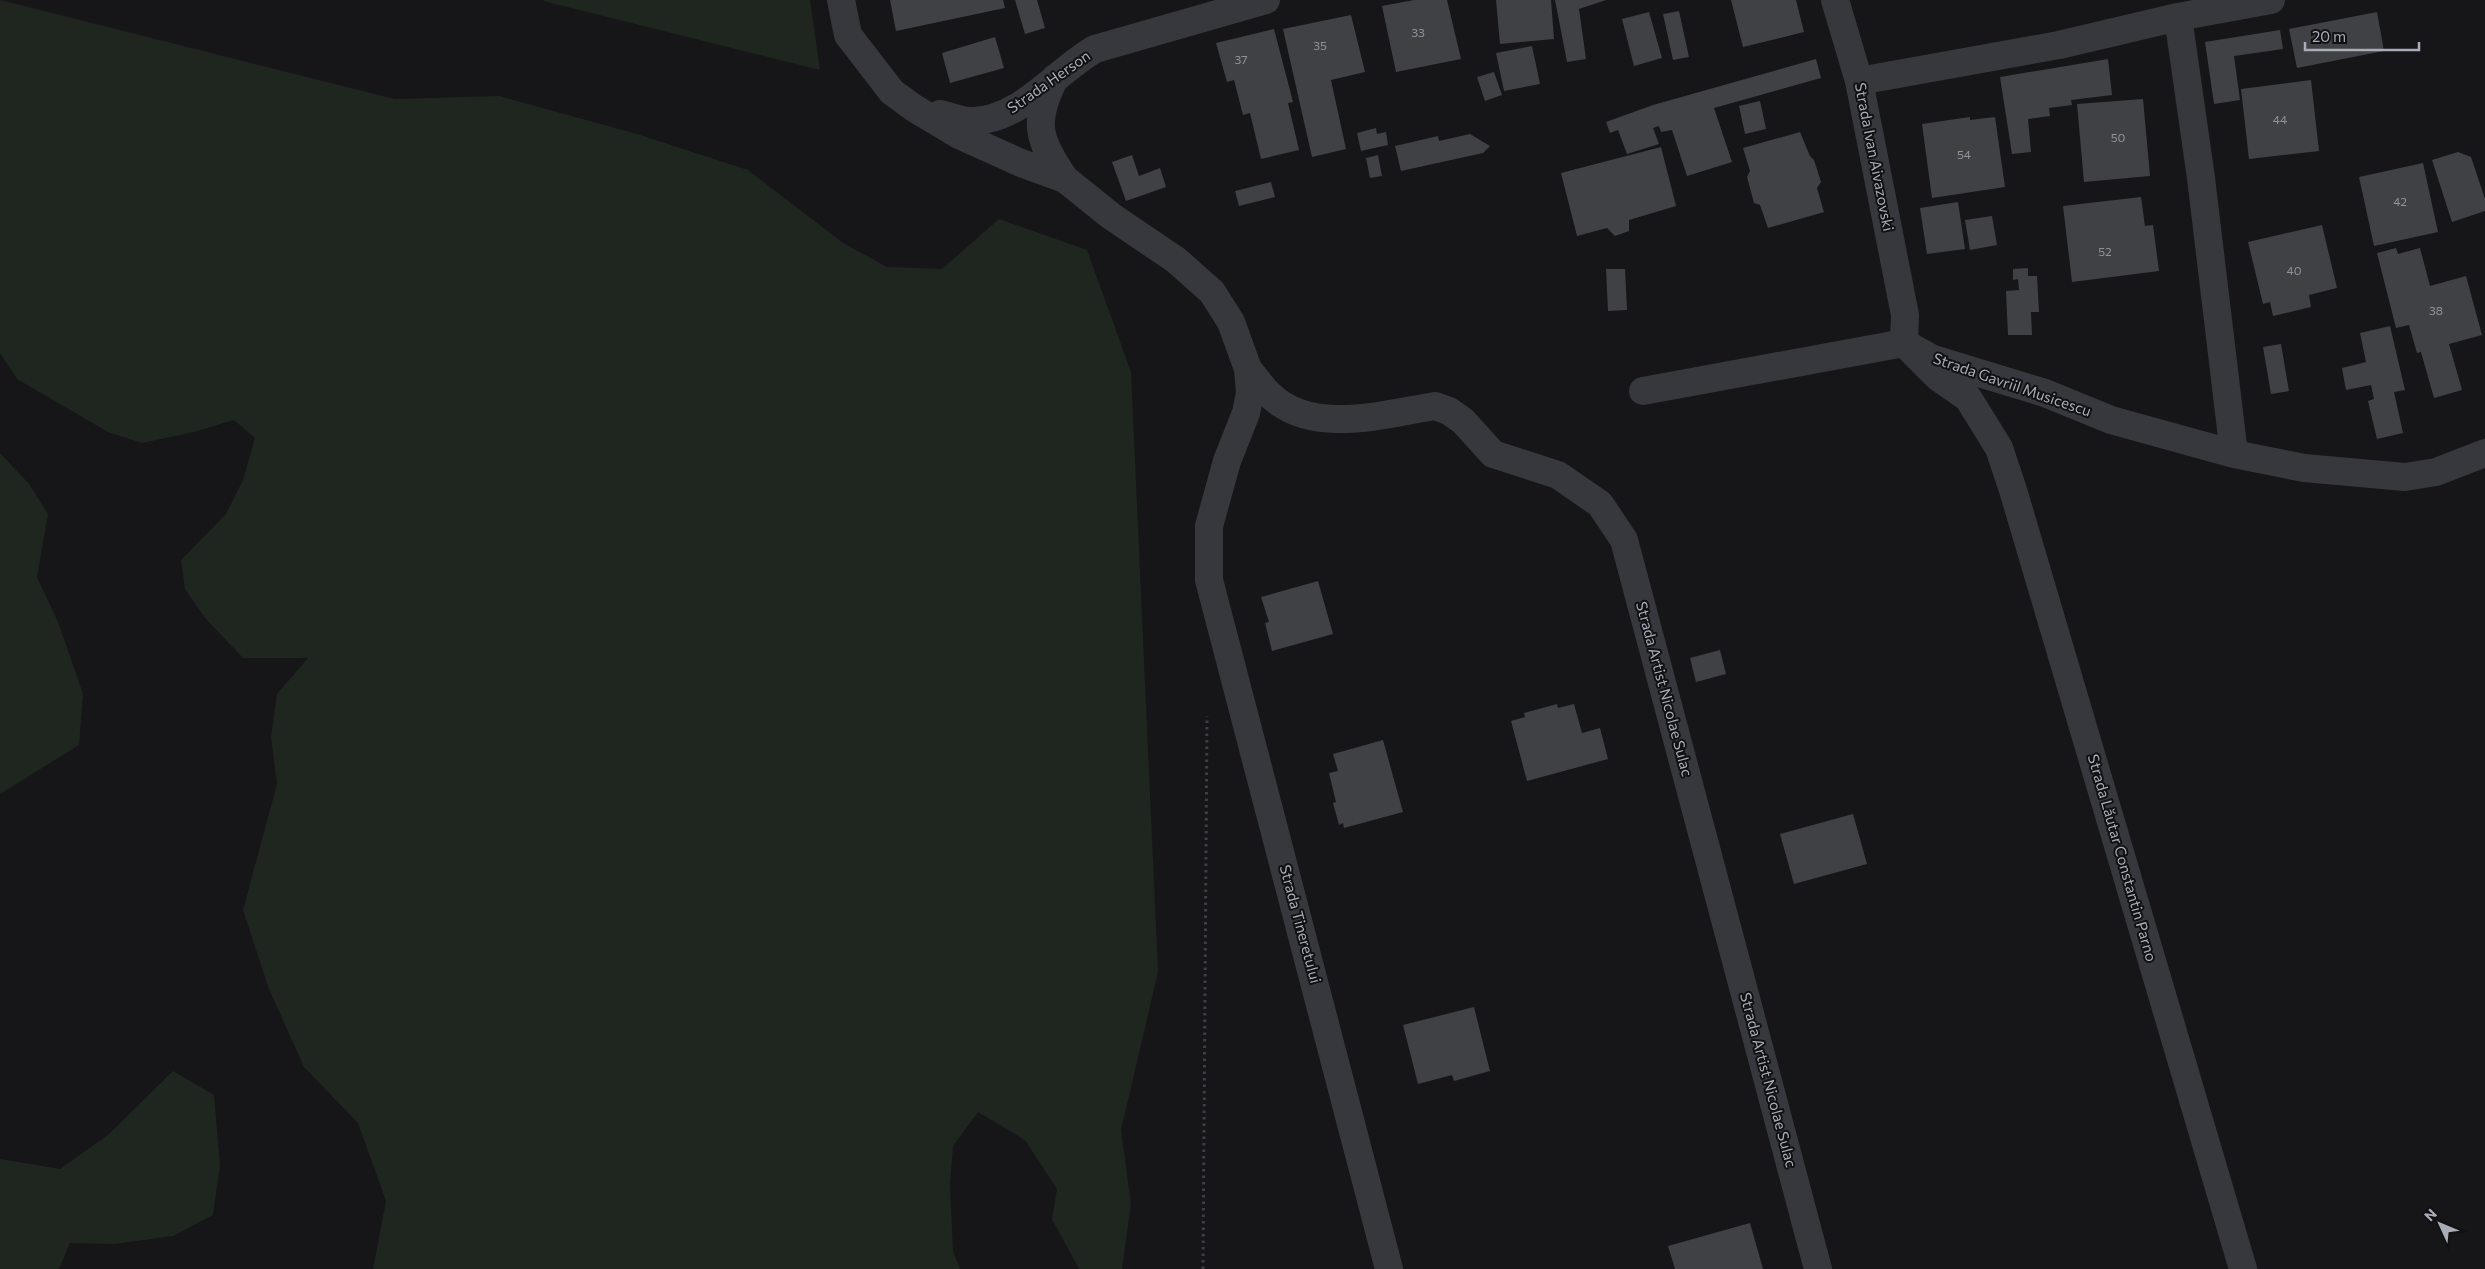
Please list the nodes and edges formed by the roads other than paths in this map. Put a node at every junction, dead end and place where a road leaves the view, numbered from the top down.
1 (841, 0) edge
2 (1266, 0) edge
3 (1835, 0) edge
4 (2271, 0) edge
5 (2178, 17) junction
6 (1056, 77) junction
7 (1859, 80) junction
8 (892, 92) junction
9 (1065, 179) junction
10 (1904, 343) junction
11 (1248, 369) junction
12 (1643, 390) dead end
13 (2485, 453) edge
14 (2234, 454) junction
15 (1389, 1269) edge
16 (1818, 1269) edge
17 (2243, 1269) edge

1 - 8 street
2 - 6 street, Strada Herson
3 - 7 street, Strada Ivan Aivazovski
4 - 5 street
5 - 7 street
5 - 14 street
6 - 8 street, Strada Herson
6 - 9 street
7 - 10 street, Strada Ivan Aivazovski
8 - 9 street
9 - 11 street
10 - 12 street
10 - 14 street, Strada Gavriil Musicescu
10 - 17 street, Strada Lăutar Constantin Parno
11 - 15 street, Strada Tineretului
11 - 16 street, Strada Artist Nicolae Sulac
13 - 14 street, Strada Gavriil Musicescu

